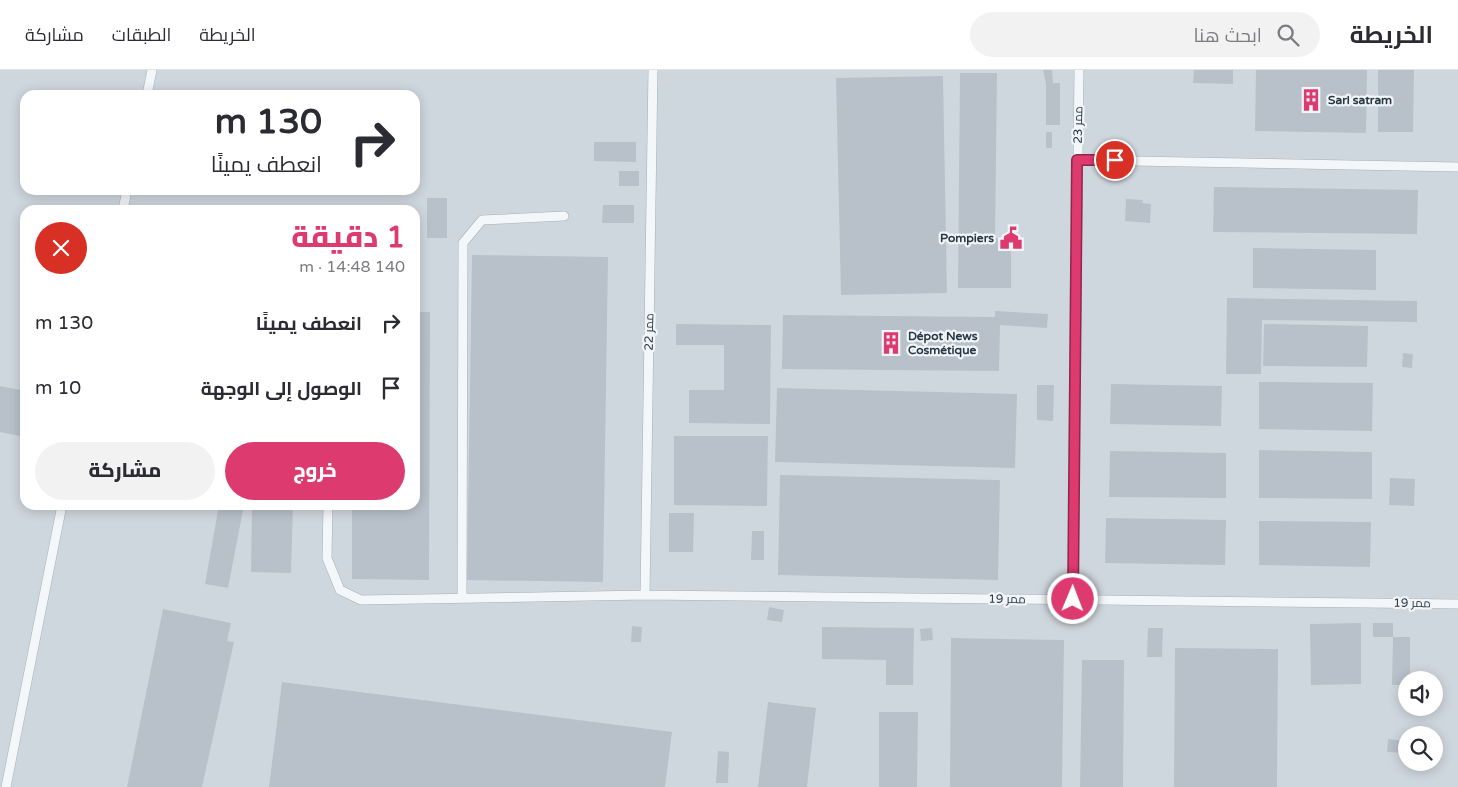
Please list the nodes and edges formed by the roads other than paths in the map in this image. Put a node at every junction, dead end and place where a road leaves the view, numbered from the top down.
1 (152, 70) edge
2 (653, 70) edge
3 (1079, 70) edge
4 (148, 90) edge
5 (1077, 160) junction
6 (1458, 167) edge
7 (564, 216) dead end
8 (61, 510) edge
9 (328, 510) edge
10 (645, 595) junction
11 (462, 598) junction
12 (1073, 599) junction
13 (1458, 604) edge
14 (6, 787) edge

1 - 4 lane
2 - 10 lane, ممر 22
3 - 5 lane, ممر 23
5 - 6 lane
5 - 12 lane, ممر 23
7 - 11 lane
8 - 14 lane
9 - 11 lane, ممر 19
10 - 11 lane, ممر 19
10 - 12 lane, ممر 19
12 - 13 lane, ممر 19

